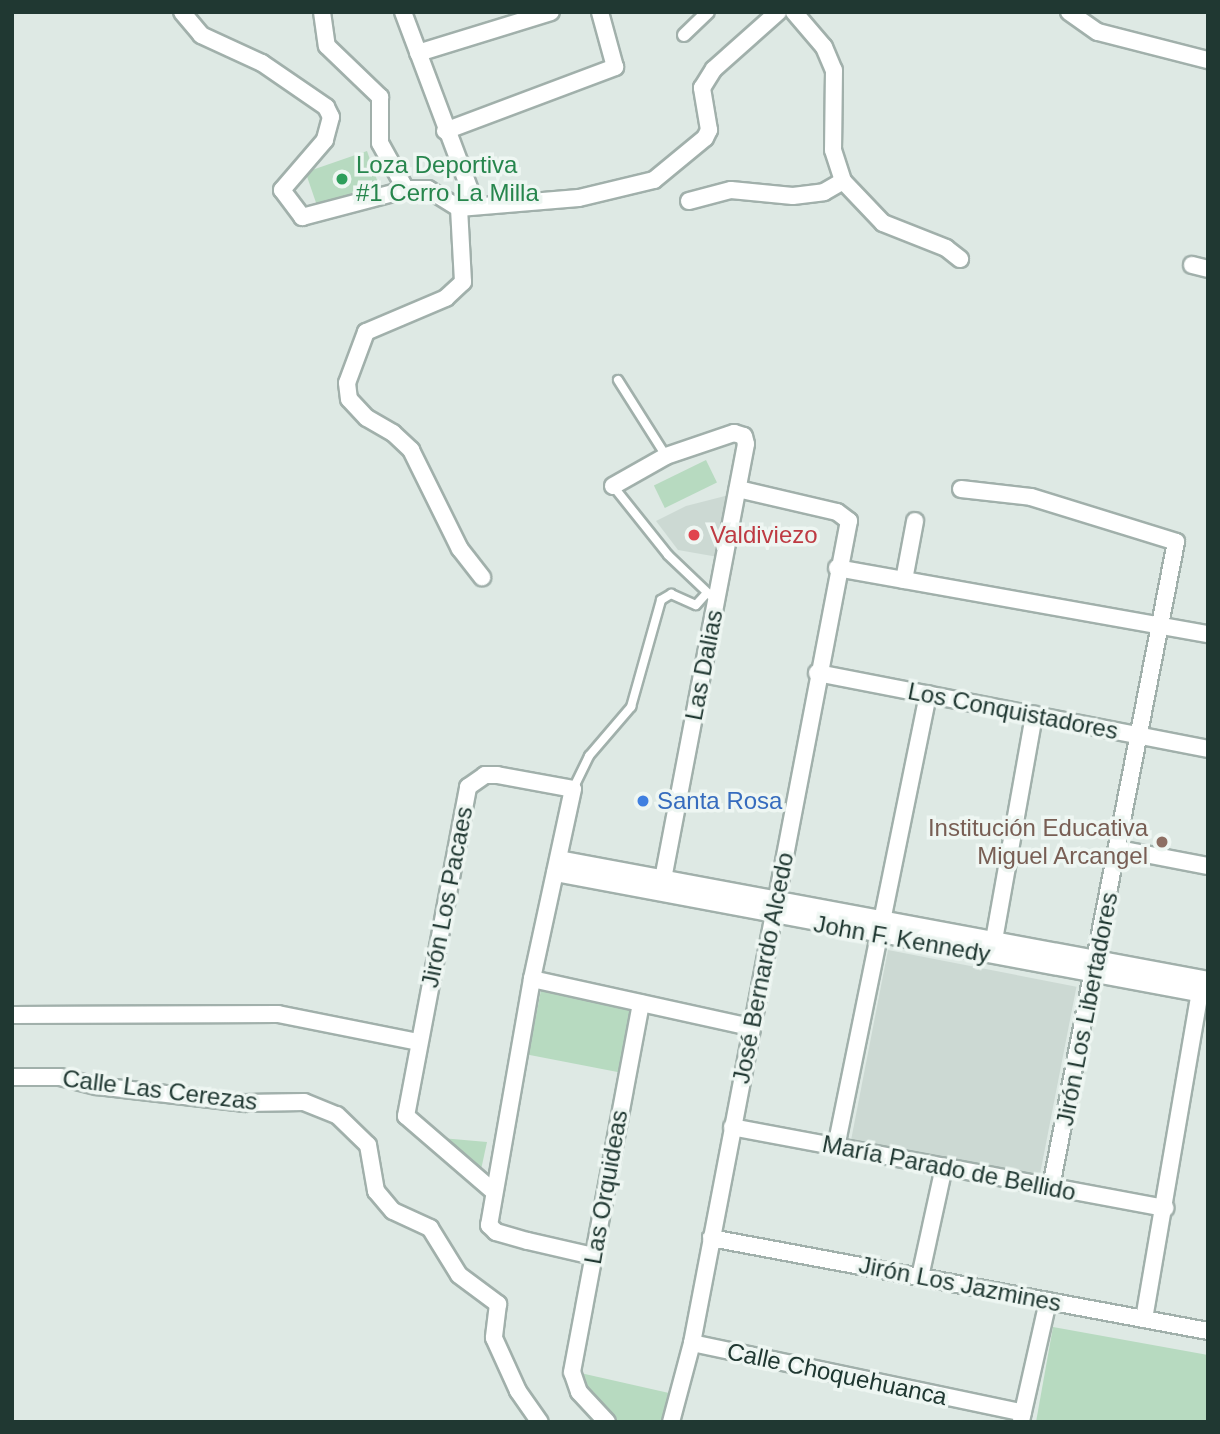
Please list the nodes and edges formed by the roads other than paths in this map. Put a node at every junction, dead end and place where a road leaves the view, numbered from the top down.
1 (182, 12) edge
2 (321, 12) edge
3 (403, 12) edge
4 (551, 12) edge
5 (708, 12) edge
6 (778, 12) edge
7 (794, 12) edge
8 (1069, 12) edge
9 (605, 14) edge
10 (684, 35) dead end
11 (418, 53) junction
12 (1208, 60) edge
13 (445, 131) junction
14 (843, 181) junction
15 (406, 190) junction
16 (689, 201) dead end
17 (476, 206) junction
18 (459, 208) junction
19 (960, 259) dead end
20 (618, 380) dead end
21 (666, 456) junction
22 (613, 486) joint
23 (738, 489) junction
24 (961, 489) dead end
25 (915, 521) dead end
26 (837, 568) junction
27 (482, 577) dead end
28 (904, 580) junction
29 (711, 596) junction
30 (1163, 626) junction
31 (1208, 634) edge
32 (817, 673) junction
33 (928, 694) junction
34 (1034, 715) junction
35 (1141, 736) junction
36 (1208, 749) edge
37 (573, 789) junction
38 (1119, 849) junction
39 (557, 866) junction
40 (1208, 866) edge
41 (662, 886) junction
42 (775, 908) junction
43 (884, 928) junction
44 (994, 940) junction
45 (1097, 967) junction
46 (532, 979) junction
47 (1205, 989) edge
48 (641, 1003) junction
49 (12, 1015) edge
50 (751, 1027) junction
51 (418, 1042) junction
52 (12, 1077) edge
53 (732, 1127) junction
54 (836, 1147) junction
55 (944, 1167) junction
56 (1051, 1187) junction
57 (493, 1191) junction
58 (1165, 1208) junction
59 (711, 1238) junction
60 (593, 1256) junction
61 (920, 1277) junction
62 (1048, 1301) junction
63 (1144, 1319) junction
64 (1208, 1331) edge
65 (692, 1343) junction
66 (1022, 1417) edge
67 (540, 1422) edge
68 (607, 1422) edge
69 (671, 1422) edge

1 - 15 street
2 - 15 street
3 - 11 street
4 - 11 street
5 - 10 street
6 - 17 street
7 - 14 street
8 - 12 street
9 - 13 street
11 - 13 street
13 - 17 street
14 - 16 street
14 - 19 street
15 - 18 street
17 - 18 street
18 - 27 street
20 - 21 lane
21 - 22 street
21 - 23 street, Las Dalias
22 - 29 lane
23 - 26 street, José Bernardo Alcedo
23 - 29 street, Las Dalias
24 - 30 street, Jirón Los Libertadores
25 - 28 street
26 - 28 street
26 - 32 street, José Bernardo Alcedo
28 - 30 street
29 - 37 lane
29 - 41 street, Las Dalias
30 - 31 street
30 - 35 street, Jirón Los Libertadores
32 - 33 street, Los Conquistadores
32 - 42 street, José Bernardo Alcedo
33 - 34 street, Los Conquistadores
33 - 43 street
34 - 35 street, Los Conquistadores
34 - 44 street
35 - 36 street, Los Conquistadores
35 - 38 street, Jirón Los Libertadores
37 - 39 street
37 - 51 street, Jirón Los Pacaes
38 - 40 street
38 - 45 street, Jirón Los Libertadores
39 - 41 street, John F. Kennedy
39 - 46 street
41 - 42 street, John F. Kennedy
42 - 43 street, John F. Kennedy
42 - 50 street, José Bernardo Alcedo
43 - 44 street, John F. Kennedy
43 - 45 street, John F. Kennedy
43 - 54 street
44 - 45 street, John F. Kennedy
45 - 47 street, John F. Kennedy
45 - 56 street, Jirón Los Libertadores
46 - 48 street
46 - 57 street
47 - 58 street
48 - 50 street
48 - 60 street, Las Orquideas
49 - 51 street
50 - 53 street, José Bernardo Alcedo
51 - 57 street, Jirón Los Pacaes
52 - 67 street, Calle Las Cerezas
53 - 54 street, María Parado de Bellido
53 - 59 street, José Bernardo Alcedo
54 - 55 street, María Parado de Bellido
55 - 56 street, María Parado de Bellido
55 - 61 street
56 - 58 street, María Parado de Bellido
57 - 60 street
58 - 63 street
59 - 61 street, Jirón Los Jazmines
59 - 65 street, José Bernardo Alcedo
60 - 68 street, Las Orquideas
61 - 62 street, Jirón Los Jazmines
62 - 63 street, Jirón Los Jazmines
62 - 66 street
63 - 64 street, Jirón Los Jazmines
65 - 66 street, Calle Choquehuanca
65 - 69 street, José Bernardo Alcedo

